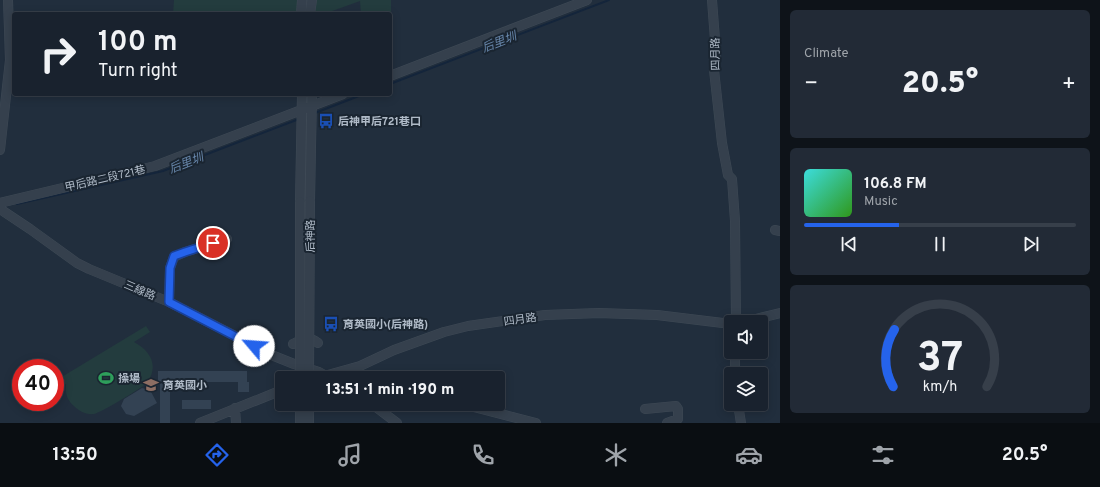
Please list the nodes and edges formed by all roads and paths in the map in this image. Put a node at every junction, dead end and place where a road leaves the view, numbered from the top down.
1 (8, 0) edge
2 (297, 0) edge
3 (302, 0) edge
4 (312, 0) edge
5 (318, 0) edge
6 (587, 0) edge
7 (712, 0) edge
8 (566, 4) edge
9 (296, 12) edge
10 (301, 12) edge
11 (310, 12) edge
12 (317, 12) edge
13 (392, 75) edge
14 (302, 96) edge
15 (312, 96) edge
16 (338, 96) edge
17 (312, 106) junction
18 (302, 110) junction
19 (0, 150) edge
20 (0, 203) edge
21 (0, 209) edge
22 (227, 239) dead end
23 (169, 302) junction
24 (780, 313) edge
25 (736, 315) edge
26 (768, 316) edge
27 (724, 323) edge
28 (318, 343) dead end
29 (293, 344) dead end
30 (300, 371) edge
31 (309, 371) edge
32 (315, 371) edge
33 (344, 371) edge
34 (275, 393) edge
35 (235, 408) junction
36 (645, 409) dead end
37 (300, 411) edge
38 (309, 411) edge
39 (381, 411) edge
40 (489, 411) edge
41 (739, 411) edge
42 (200, 423) edge
43 (236, 423) edge
44 (300, 423) edge
45 (309, 423) edge
46 (397, 423) edge
47 (536, 423) edge
48 (667, 423) edge
49 (741, 423) edge

1 - 19 street
2 - 9 street
3 - 10 street
4 - 11 street
5 - 12 street
6 - 8 street
7 - 25 street, 四月路
8 - 13 street
14 - 18 street, 后神路
15 - 17 street, 后神路
16 - 17 street, 甲后路二段721巷
17 - 18 street, 甲后路二段721巷
17 - 31 street, 后神路, bridge
18 - 20 street, 甲后路二段721巷
18 - 30 street, 后神路, bridge
21 - 23 street, 三線路
22 - 23 street
23 - 32 street, 三線路
24 - 26 street
27 - 33 street, 四月路
28 - 29 street
34 - 35 street
35 - 42 street
35 - 43 street
36 - 48 street
37 - 44 street
38 - 45 street
39 - 46 street
40 - 47 street
41 - 49 street

